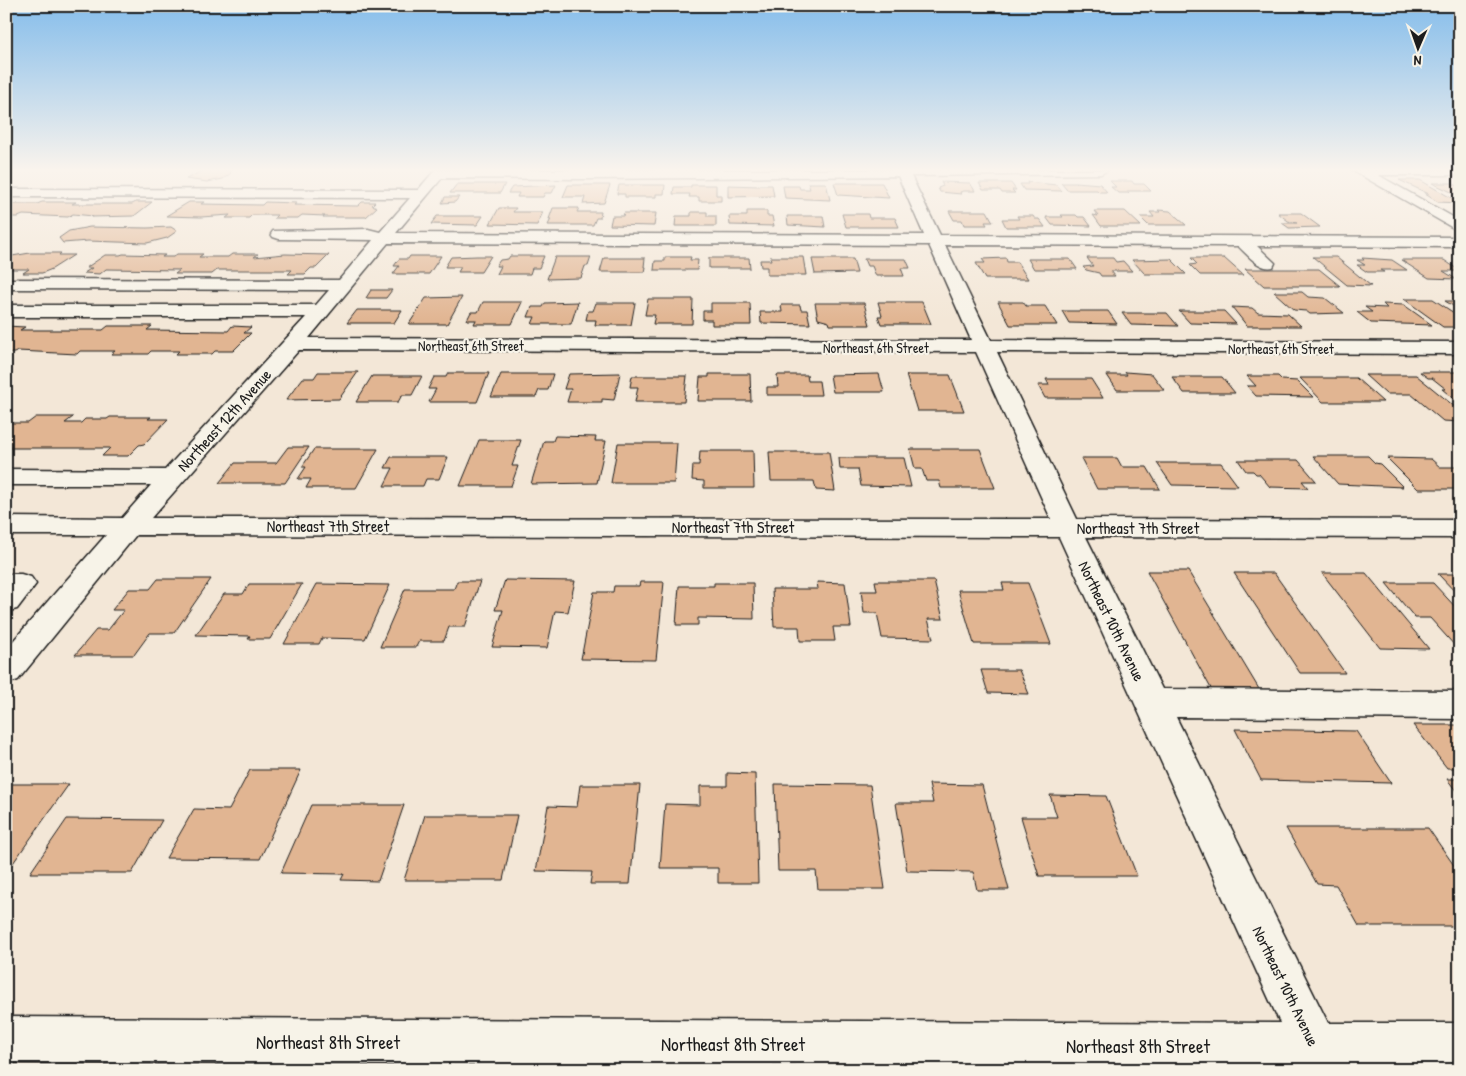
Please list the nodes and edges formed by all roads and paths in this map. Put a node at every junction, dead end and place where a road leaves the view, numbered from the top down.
1 (399, 220) edge
2 (926, 220) edge
3 (1448, 220) edge
4 (1460, 227) edge
5 (279, 234) dead end
6 (384, 238) junction
7 (935, 241) junction
8 (1242, 242) junction
9 (1460, 242) edge
10 (1267, 263) dead end
11 (6, 284) edge
12 (342, 285) junction
13 (6, 311) edge
14 (320, 311) junction
15 (293, 344) junction
16 (984, 348) junction
17 (1460, 348) edge
18 (6, 478) edge
19 (172, 478) junction
20 (6, 526) edge
21 (129, 526) junction
22 (1068, 528) junction
23 (1460, 529) edge
24 (6, 584) edge
25 (6, 601) edge
26 (10, 663) edge
27 (1151, 703) junction
28 (1460, 705) edge
29 (6, 1040) edge
30 (1460, 1047) edge
31 (1321, 1058) edge

1 - 6 street, Northeast 12th Avenue
2 - 7 street, Northeast 10th Avenue
3 - 4 street
5 - 6 street
6 - 7 street
6 - 12 street, Northeast 12th Avenue
7 - 8 street
7 - 16 street, Northeast 10th Avenue
8 - 9 street
8 - 10 street
11 - 12 street
12 - 14 street, Northeast 12th Avenue
13 - 14 street
14 - 15 street, Northeast 12th Avenue
15 - 16 street, Northeast 6th Street
15 - 19 street, Northeast 12th Avenue
16 - 17 street, Northeast 6th Street
16 - 22 street, Northeast 10th Avenue
18 - 19 street
19 - 21 street, Northeast 12th Avenue
20 - 21 street, Northeast 7th Street
21 - 22 street, Northeast 7th Street
21 - 26 street, Northeast 12th Avenue
22 - 23 street, Northeast 7th Street
22 - 27 street, Northeast 10th Avenue
24 - 25 street
27 - 28 street
27 - 31 street, Northeast 10th Avenue
29 - 31 street, Northeast 8th Street
30 - 31 street, Northeast 8th Street

